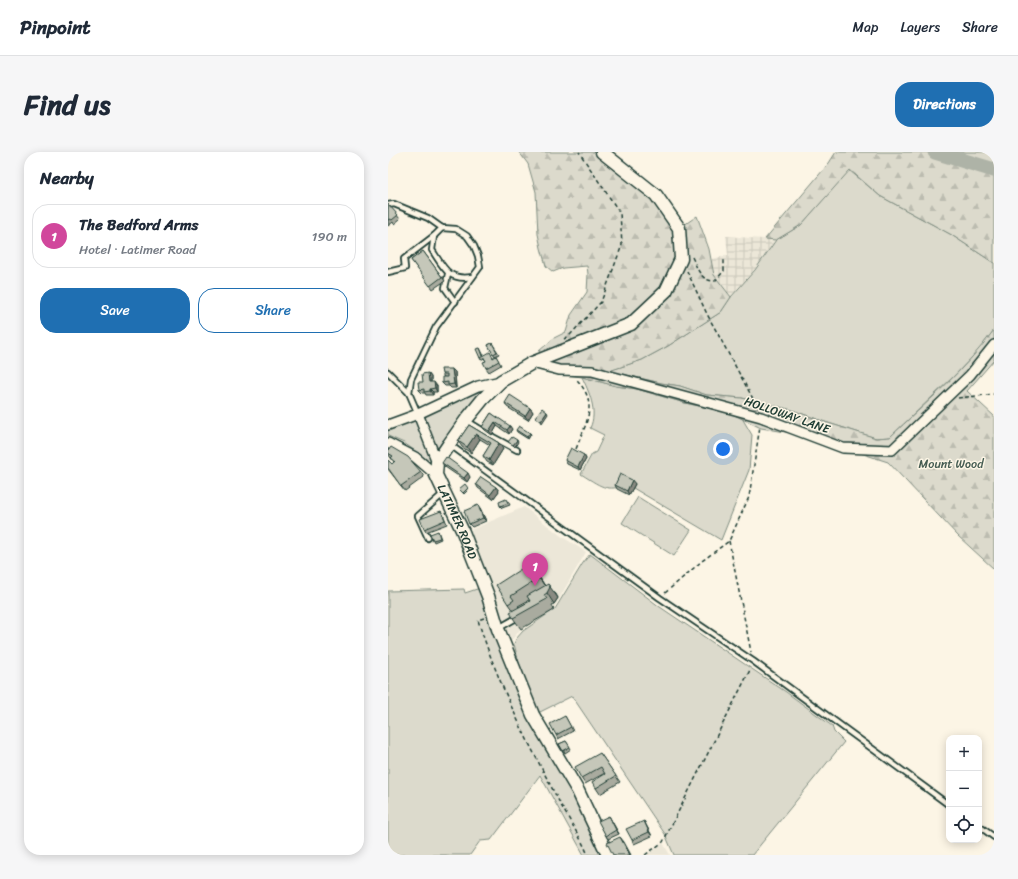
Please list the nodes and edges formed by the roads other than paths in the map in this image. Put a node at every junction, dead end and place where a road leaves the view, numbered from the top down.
1 (602, 152) edge
2 (388, 205) edge
3 (442, 228) junction
4 (434, 236) junction
5 (388, 272) edge
6 (448, 274) junction
7 (472, 277) junction
8 (454, 302) junction
9 (994, 344) edge
10 (532, 363) junction
11 (388, 372) edge
12 (501, 381) junction
13 (408, 393) junction
14 (418, 414) junction
15 (466, 420) junction
16 (388, 425) edge
17 (388, 442) edge
18 (449, 444) junction
19 (517, 450) dead end
20 (437, 462) junction
21 (436, 475) junction
22 (444, 493) junction
23 (428, 538) dead end
24 (524, 613) edge
25 (498, 629) junction
26 (946, 803) edge
27 (982, 828) edge
28 (994, 836) edge
29 (608, 855) edge

1 - 10 street, LATIMER ROAD
2 - 3 lane
3 - 4 lane
3 - 7 lane
4 - 5 lane
4 - 6 lane
6 - 7 lane
6 - 8 lane
7 - 8 lane
8 - 13 lane
9 - 10 street, HOLLOWAY LANE
10 - 12 street, LATIMER ROAD
11 - 13 lane
12 - 14 street
12 - 15 street, LATIMER ROAD
13 - 14 lane
14 - 16 street
14 - 20 street
15 - 18 street, LATIMER ROAD
15 - 19 lane
17 - 21 street
18 - 20 street, LATIMER ROAD
18 - 26 lane
20 - 21 street, LATIMER ROAD
21 - 22 street, LATIMER ROAD
22 - 23 lane
22 - 25 street, LATIMER ROAD
24 - 25 lane
25 - 29 street, LATIMER ROAD
27 - 28 lane

